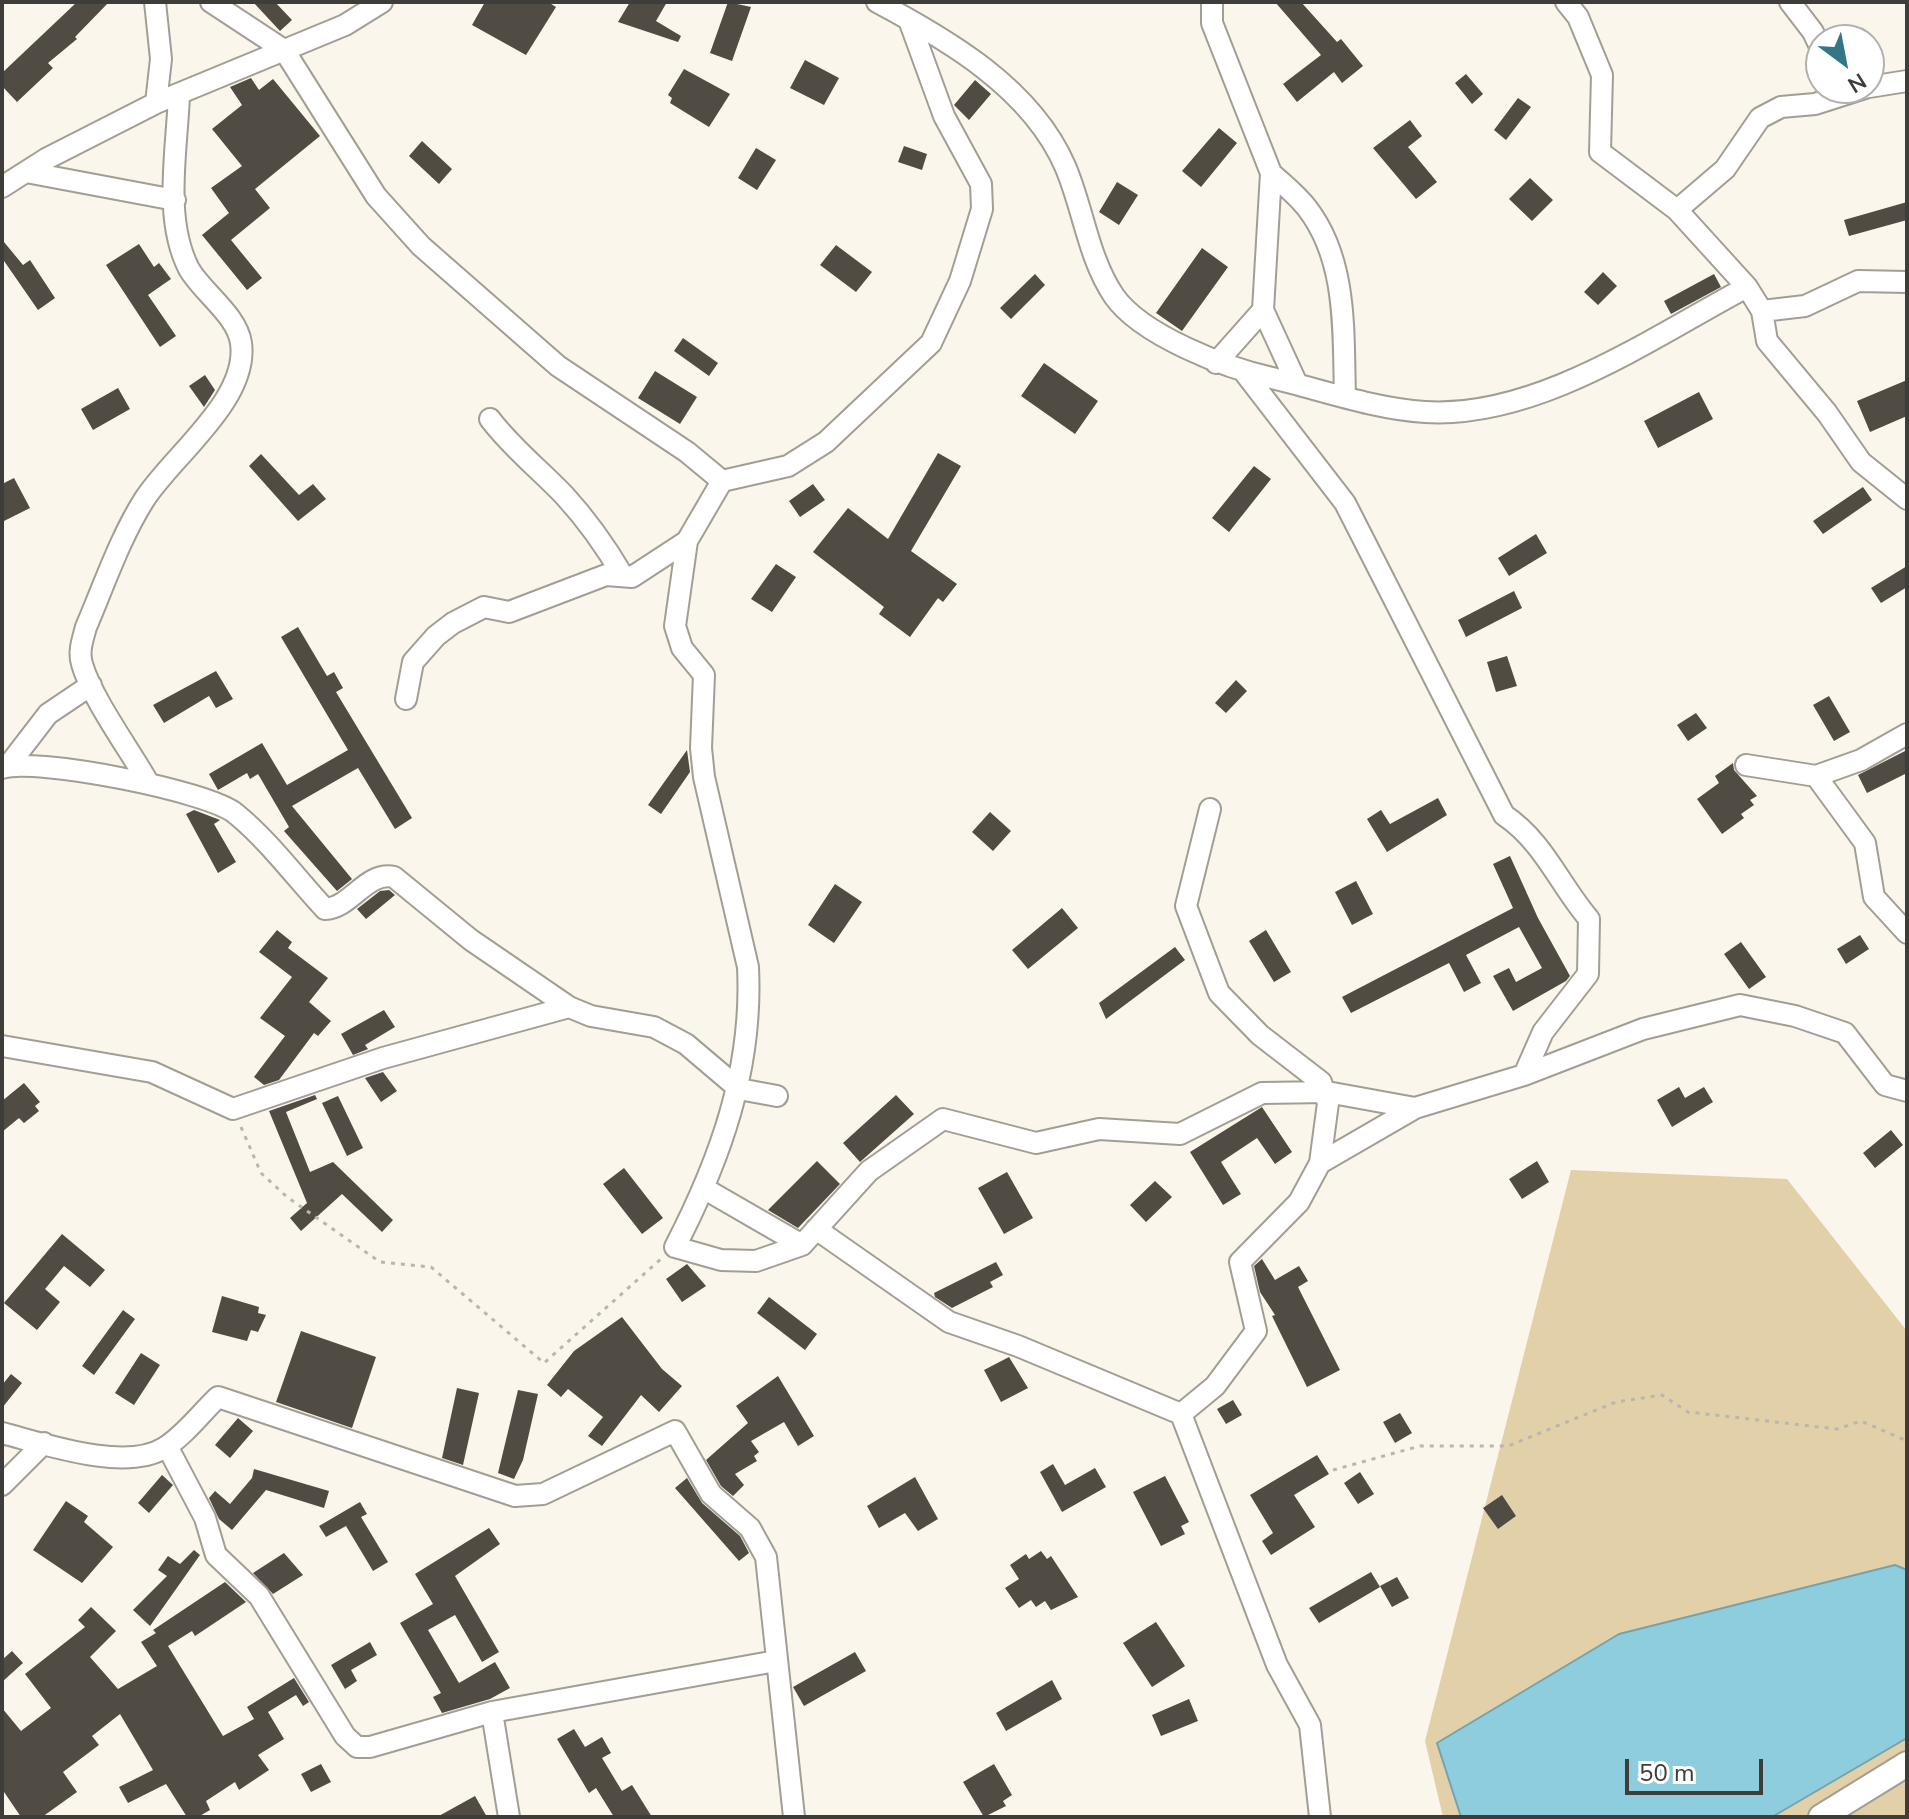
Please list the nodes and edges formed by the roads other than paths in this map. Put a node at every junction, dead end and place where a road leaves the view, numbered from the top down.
1 (155, 2) edge
2 (382, 2) edge
3 (877, 2) edge
4 (1212, 2) edge
5 (1566, 2) edge
6 (1790, 2) edge
7 (226, 6) edge
8 (909, 20) junction
9 (1807, 24) edge
10 (284, 50) junction
11 (1907, 81) edge
12 (1885, 84) edge
13 (179, 95) junction
14 (156, 103) junction
15 (1815, 104) edge
16 (26, 172) junction
17 (1271, 173) junction
18 (2, 187) edge
19 (175, 200) junction
20 (1677, 210) junction
21 (1907, 282) edge
22 (1747, 287) junction
23 (1263, 310) junction
24 (1762, 311) junction
25 (1216, 363) junction
26 (1244, 372) junction
27 (1297, 384) junction
28 (1345, 396) junction
29 (490, 419) dead end
30 (722, 481) junction
31 (1907, 499) edge
32 (687, 541) junction
33 (623, 576) junction
34 (91, 685) junction
35 (406, 699) dead end
36 (1907, 734) edge
37 (1746, 765) dead end
38 (5, 767) edge
39 (1816, 776) junction
40 (149, 784) junction
41 (1210, 809) dead end
42 (1907, 933) edge
43 (569, 1007) junction
44 (2, 1046) edge
45 (1524, 1075) junction
46 (739, 1089) junction
47 (1907, 1091) edge
48 (1327, 1092) junction
49 (777, 1096) dead end
50 (1415, 1108) junction
51 (1320, 1163) junction
52 (705, 1189) junction
53 (816, 1229) junction
54 (802, 1245) junction
55 (1181, 1414) junction
56 (2, 1433) edge
57 (44, 1443) junction
58 (167, 1446) junction
59 (2, 1485) edge
60 (776, 1661) junction
61 (492, 1712) junction
62 (1907, 1764) edge
63 (509, 1817) edge
64 (794, 1817) edge
65 (1320, 1817) edge
66 (1821, 1817) edge

1 - 14 street
2 - 10 street
3 - 8 street
4 - 17 street
5 - 20 street
6 - 9 street
7 - 10 street
8 - 25 street
8 - 30 street
10 - 13 street
10 - 30 street
11 - 12 street
13 - 14 street
13 - 19 street
14 - 16 street
15 - 20 street
16 - 18 street
16 - 19 street
17 - 23 street
17 - 28 street
19 - 34 street
20 - 22 street
21 - 24 street
22 - 24 street
22 - 28 street
23 - 25 street
23 - 27 street
24 - 31 street
25 - 26 street
26 - 27 street
26 - 45 street
27 - 28 street
29 - 33 street
30 - 32 street
32 - 33 street
32 - 46 street
33 - 35 street
34 - 38 street
34 - 40 street
36 - 39 street
37 - 39 street
38 - 40 street
39 - 42 street
40 - 43 street
41 - 48 street
43 - 44 street
43 - 46 street
45 - 47 street
45 - 50 street
46 - 49 street
46 - 52 street
48 - 50 street
48 - 51 street
48 - 53 street
50 - 51 street
51 - 55 street
52 - 54 street
52 - 54 street
53 - 54 street
53 - 55 street
55 - 65 street
56 - 57 street
57 - 58 street
57 - 59 street
58 - 60 street
58 - 61 street
60 - 61 street
60 - 64 street
61 - 63 street
62 - 66 street

